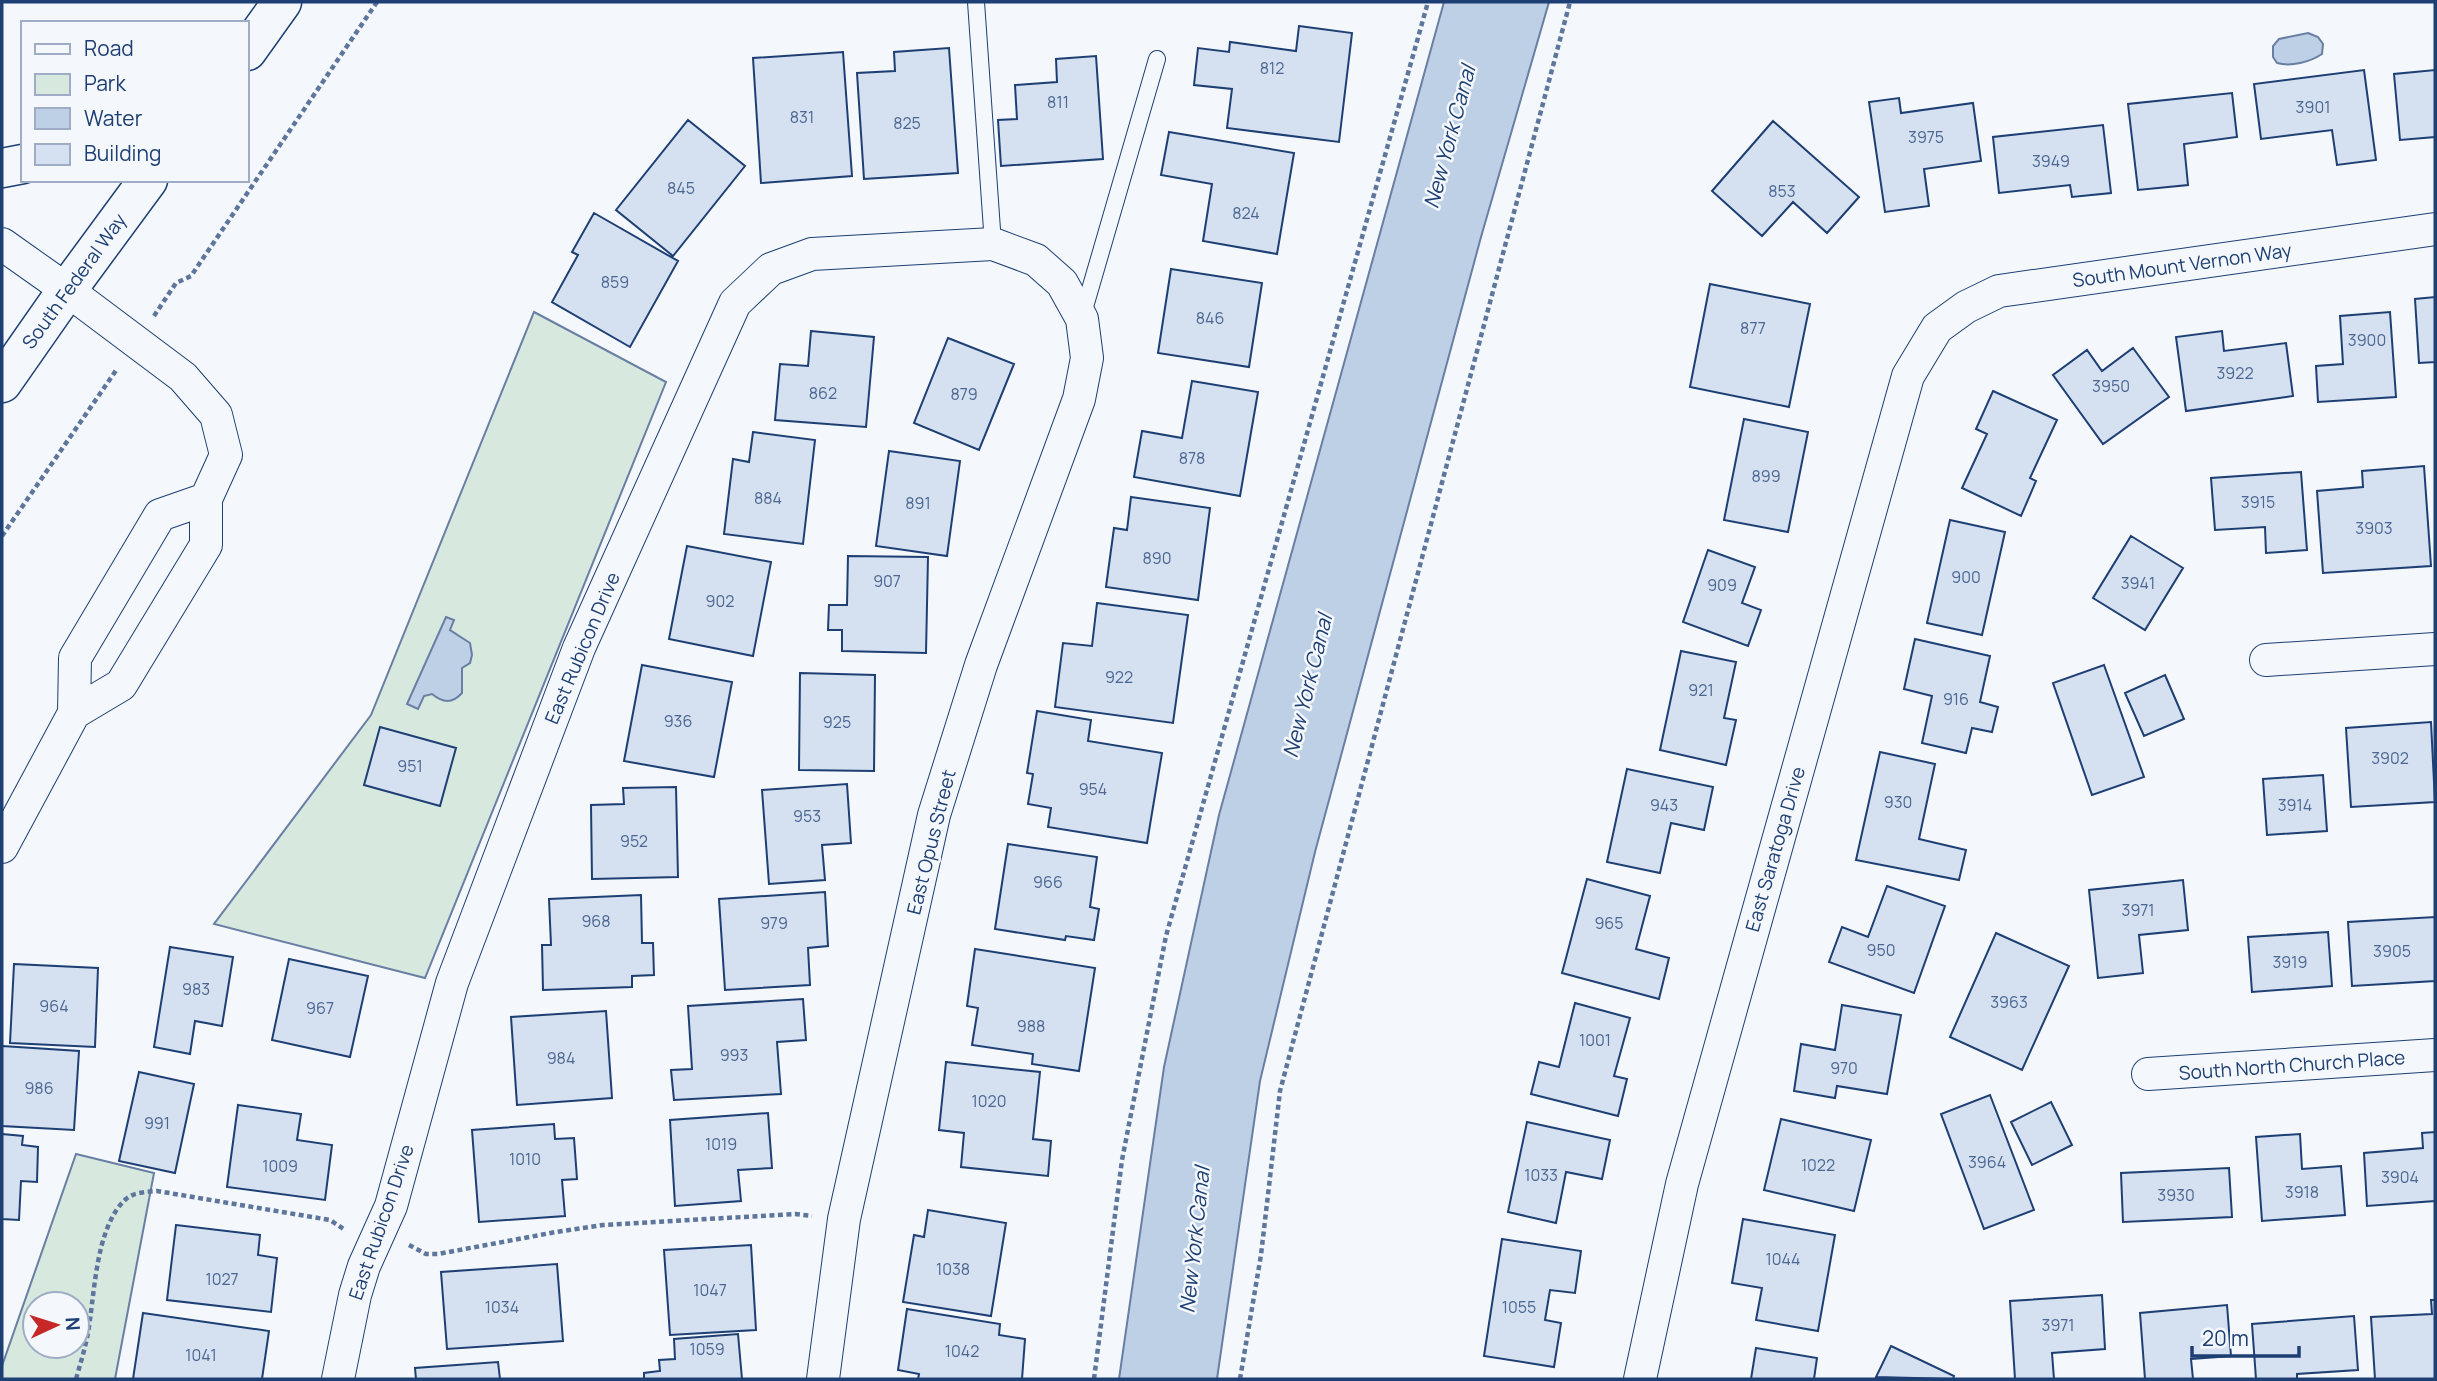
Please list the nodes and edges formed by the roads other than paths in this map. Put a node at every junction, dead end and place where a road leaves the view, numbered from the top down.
1 (976, 2) edge
2 (1157, 59) dead end
3 (21, 164) edge
4 (2, 168) edge
5 (147, 182) edge
6 (2435, 229) edge
7 (2, 244) edge
8 (993, 244) junction
9 (67, 290) junction
10 (1082, 319) junction
11 (1937, 328) joint
12 (2, 383) edge
13 (205, 499) junction
14 (2435, 649) edge
15 (2266, 660) dead end
16 (75, 713) junction
17 (2, 847) edge
18 (2435, 1055) edge
19 (2148, 1074) dead end
20 (338, 1379) edge
21 (823, 1379) edge
22 (1640, 1379) edge

1 - 8 lane
2 - 10 lane
3 - 4 main road
5 - 9 main road, South Federal Way
6 - 11 street, South Mount Vernon Way
7 - 9 street
8 - 10 street, East Rubicon Drive
8 - 20 street, East Rubicon Drive
9 - 12 main road, South Federal Way
9 - 13 street
10 - 21 street, East Opus Street
11 - 22 street, East Saratoga Drive
13 - 16 street
13 - 16 street
14 - 15 street
16 - 17 street
18 - 19 street, South North Church Place

